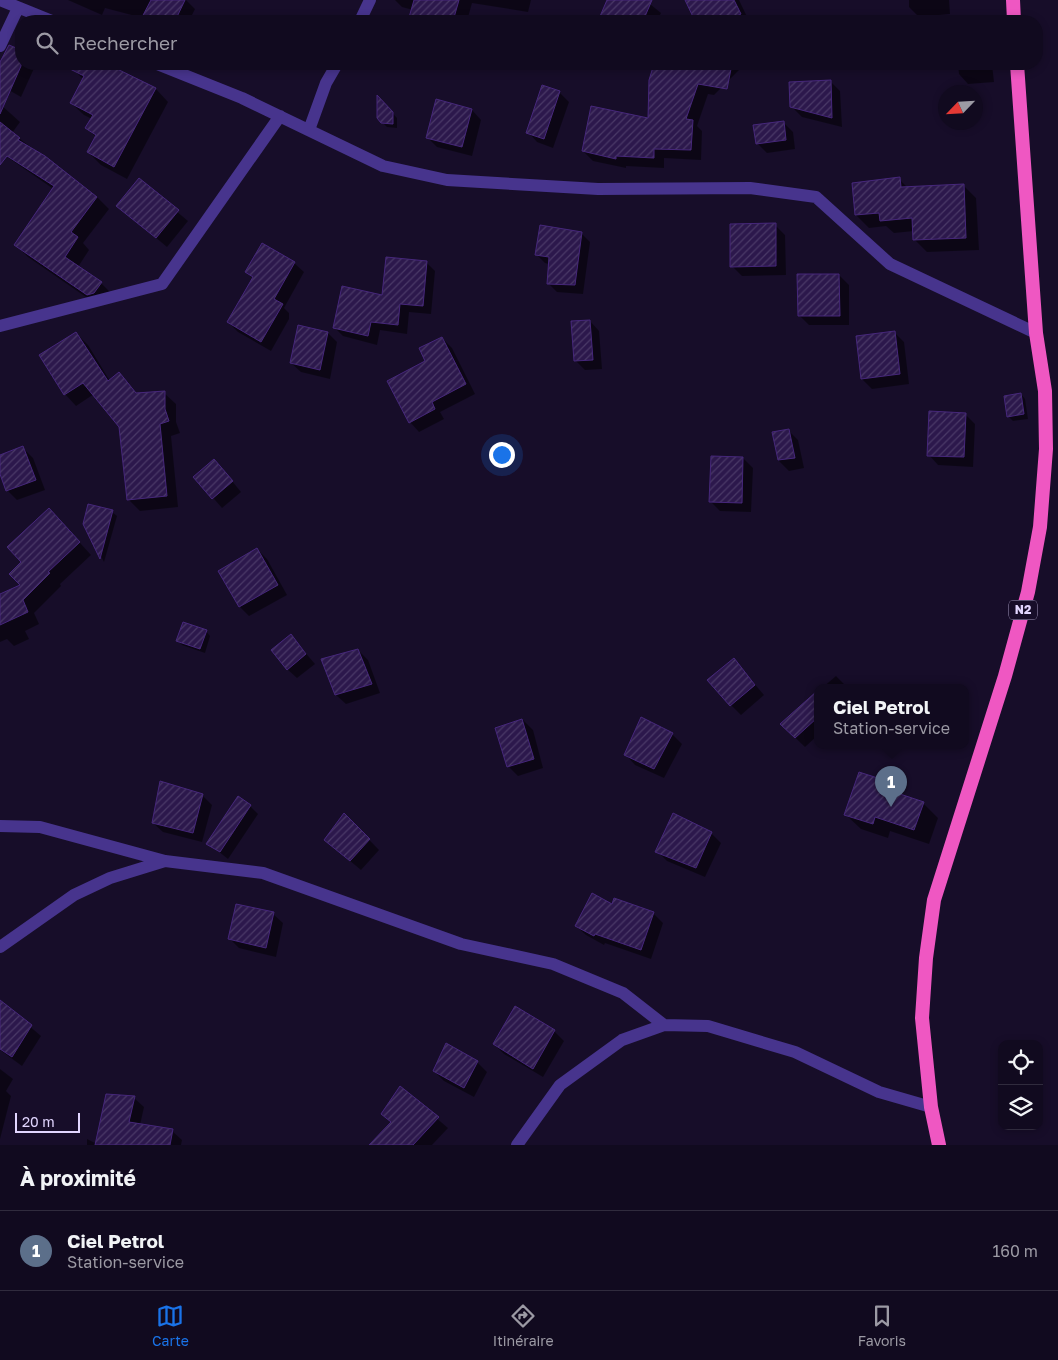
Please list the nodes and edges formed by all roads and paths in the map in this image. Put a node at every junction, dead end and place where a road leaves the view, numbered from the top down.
1 (0, 0) edge
2 (370, 0) edge
3 (1013, 0) edge
4 (18, 8) junction
5 (36, 15) edge
6 (363, 15) edge
7 (1014, 15) edge
8 (0, 46) edge
9 (171, 70) edge
10 (334, 70) edge
11 (1017, 70) edge
12 (280, 116) junction
13 (308, 130) junction
14 (0, 326) edge
15 (1036, 333) junction
16 (0, 826) edge
17 (165, 862) junction
18 (0, 948) edge
19 (664, 1024) junction
20 (931, 1107) junction
21 (517, 1145) edge
22 (939, 1145) edge

1 - 4 street
2 - 6 street
3 - 7 highway
4 - 5 street
4 - 8 street
9 - 12 street
10 - 13 street
11 - 15 highway, N2
12 - 13 street
12 - 14 street
13 - 15 street
15 - 20 highway, N2
16 - 17 street
17 - 18 street
17 - 19 street
19 - 20 street
19 - 21 street
20 - 22 highway, N2

